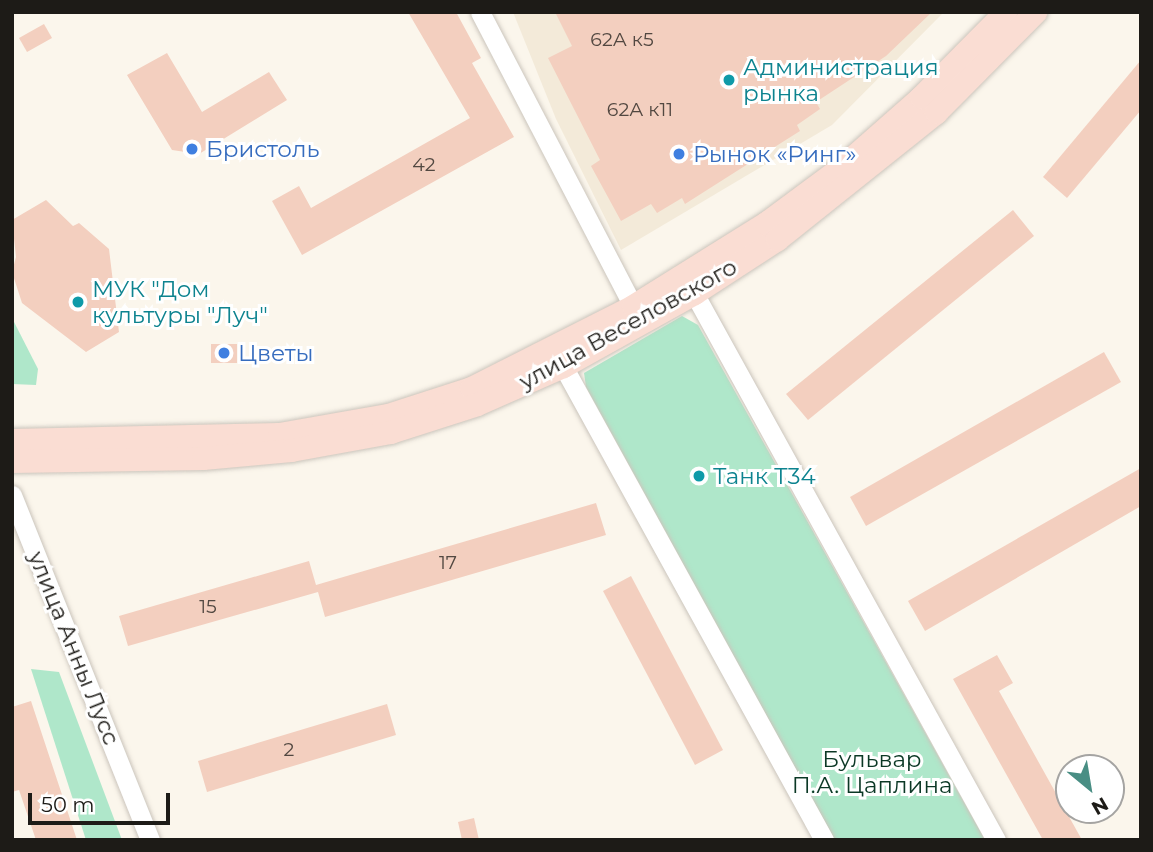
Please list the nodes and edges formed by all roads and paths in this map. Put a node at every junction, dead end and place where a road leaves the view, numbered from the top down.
1 (480, 12) edge
2 (1005, 12) edge
3 (1035, 12) edge
4 (689, 285) junction
5 (633, 306) junction
6 (559, 357) junction
7 (12, 440) edge
8 (12, 461) edge
9 (12, 495) edge
10 (150, 840) edge
11 (824, 840) edge
12 (996, 840) edge

1 - 5 street
2 - 4 main road, улица Веселовского
3 - 4 main road, улица Веселовского
4 - 5 main road, улица Веселовского
4 - 6 main road, улица Веселовского
4 - 12 street
5 - 6 main road, улица Веселовского
6 - 7 main road, улица Веселовского
6 - 8 main road, улица Веселовского
6 - 11 street
9 - 10 street, улица Анны Лусс

